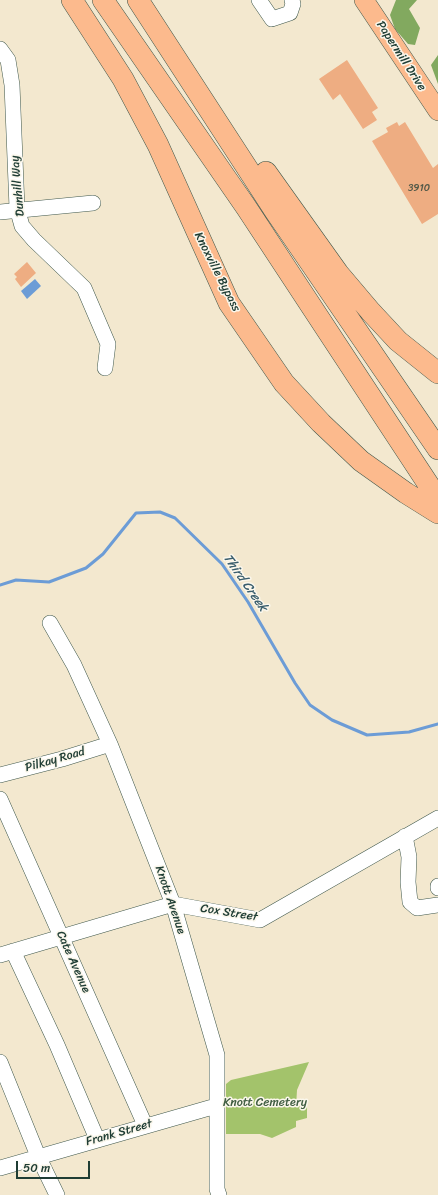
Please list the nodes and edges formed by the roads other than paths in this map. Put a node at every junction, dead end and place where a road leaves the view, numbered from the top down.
1 (72, 0) edge
2 (103, 0) edge
3 (138, 0) edge
4 (259, 0) edge
5 (292, 0) edge
6 (364, 0) edge
7 (159, 31) junction
8 (0, 49) edge
9 (438, 111) edge
10 (93, 203) dead end
11 (18, 211) junction
12 (0, 212) edge
13 (105, 368) dead end
14 (438, 373) edge
15 (438, 448) edge
16 (438, 499) edge
17 (438, 513) edge
18 (50, 623) dead end
19 (110, 744) junction
20 (0, 775) edge
21 (0, 799) edge
22 (438, 818) edge
23 (405, 836) junction
24 (173, 904) junction
25 (438, 905) edge
26 (63, 938) junction
27 (7, 953) edge
28 (0, 1062) edge
29 (216, 1106) junction
30 (145, 1125) junction
31 (98, 1139) junction
32 (38, 1156) junction
33 (0, 1168) edge
34 (56, 1195) edge
35 (219, 1195) edge

1 - 17 highway, Knoxville Bypass
2 - 16 highway
3 - 7 highway
4 - 5 street
6 - 9 main road, Papermill Drive
7 - 14 highway
7 - 15 highway
8 - 11 street, Dunhill Way
10 - 11 street
11 - 12 street
11 - 13 street, Dunhill Way
18 - 19 street, Knott Avenue
19 - 20 street, Pilkay Road
19 - 24 street, Knott Avenue
21 - 26 street, Cate Avenue
22 - 23 street, Cox Street
23 - 24 street, Cox Street
23 - 25 street
24 - 26 street, Cox Street
24 - 29 street, Knott Avenue
26 - 27 street, Cox Street
26 - 30 street, Cate Avenue
27 - 31 street
28 - 32 street
29 - 30 street, Frank Street
29 - 35 street, Knott Avenue
30 - 31 street, Frank Street
31 - 32 street, Frank Street
32 - 33 street, Frank Street
32 - 34 street

